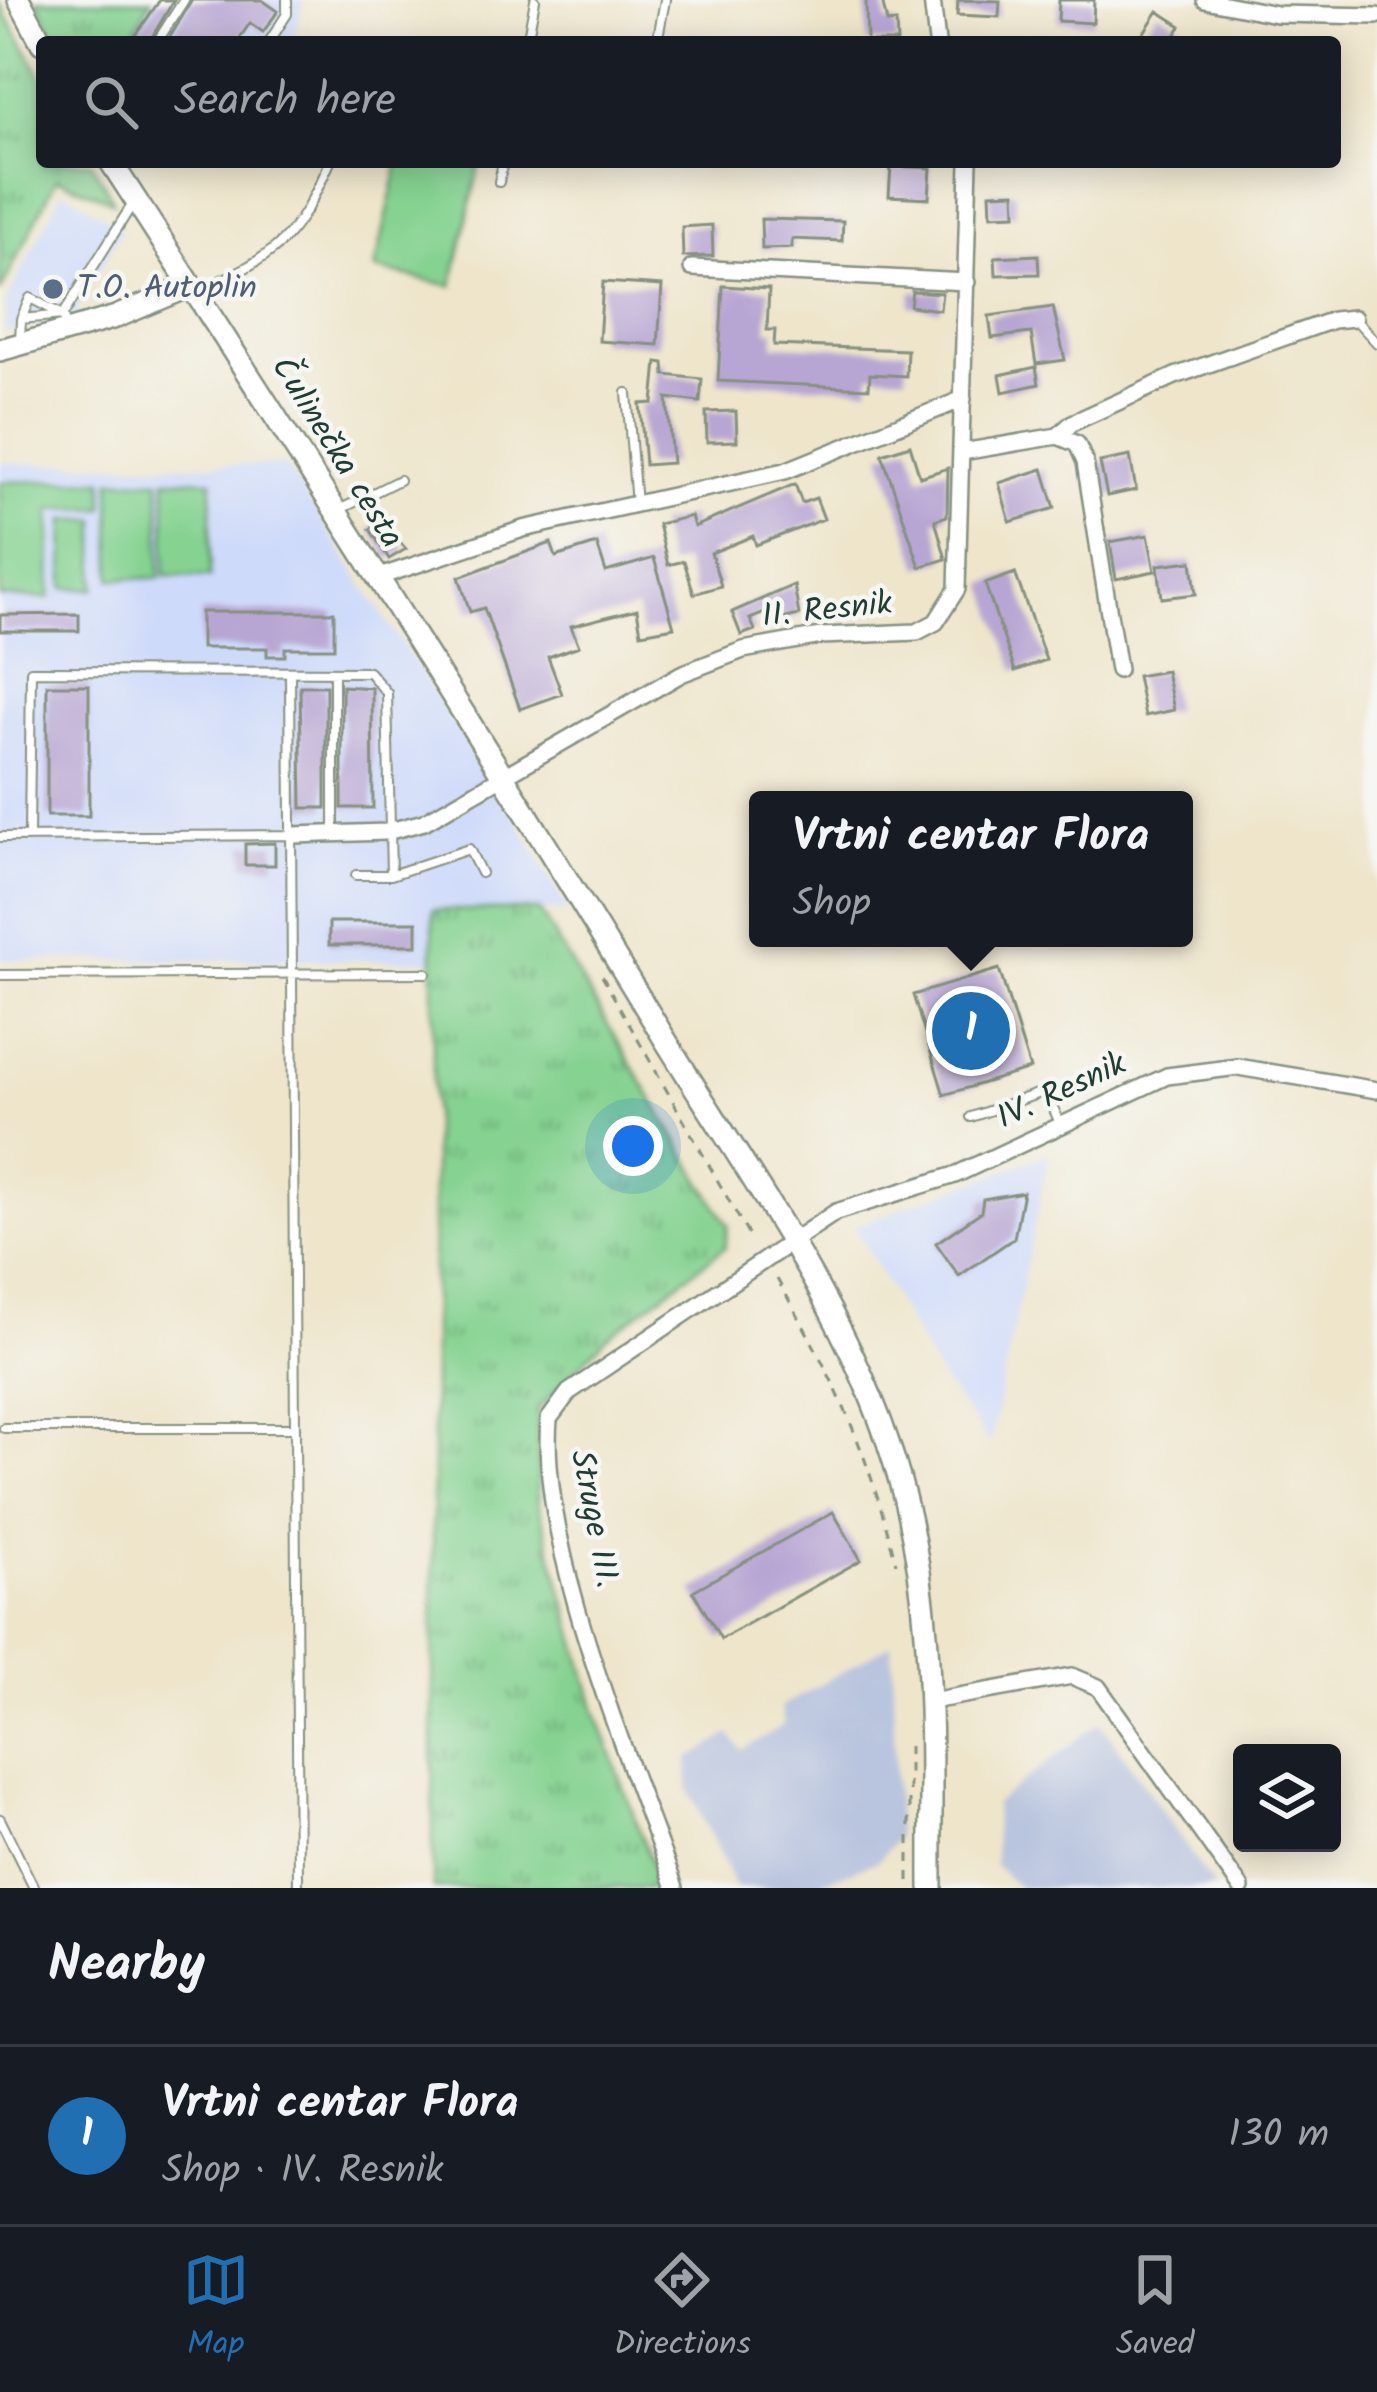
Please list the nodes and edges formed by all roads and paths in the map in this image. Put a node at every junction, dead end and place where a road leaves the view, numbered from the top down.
1 (19, 0) edge
2 (184, 0) edge
3 (287, 0) edge
4 (535, 0) edge
5 (665, 0) edge
6 (932, 0) edge
7 (1205, 0) edge
8 (1377, 16) edge
9 (659, 32) dead end
10 (38, 36) edge
11 (161, 36) edge
12 (272, 36) edge
13 (527, 36) edge
14 (936, 36) edge
15 (116, 168) edge
16 (327, 168) edge
17 (502, 168) edge
18 (969, 168) edge
19 (499, 182) dead end
20 (136, 199) junction
21 (692, 268) dead end
22 (967, 282) junction
23 (192, 290) junction
24 (1354, 317) joint
25 (21, 319) junction
26 (65, 322) junction
27 (1377, 343) edge
28 (10, 348) edge
29 (627, 393) dead end
30 (963, 398) junction
31 (1058, 436) junction
32 (962, 452) junction
33 (398, 479) dead end
34 (636, 506) junction
35 (334, 512) junction
36 (376, 578) junction
37 (1118, 670) dead end
38 (290, 672) junction
39 (334, 672) junction
40 (506, 779) junction
41 (386, 832) junction
42 (334, 833) junction
43 (292, 835) junction
44 (29, 836) junction
45 (0, 837) edge
46 (481, 873) dead end
47 (391, 874) junction
48 (356, 875) dead end
49 (426, 973) dead end
50 (289, 974) junction
51 (600, 974) dead end
52 (0, 975) edge
53 (1377, 1090) edge
54 (971, 1117) dead end
55 (1062, 1127) junction
56 (749, 1236) dead end
57 (789, 1244) junction
58 (777, 1279) dead end
59 (4, 1428) dead end
60 (294, 1428) junction
61 (896, 1562) dead end
62 (931, 1701) junction
63 (909, 1746) dead end
64 (0, 1819) edge
65 (34, 1888) edge
66 (298, 1888) edge
67 (675, 1888) edge
68 (909, 1888) edge
69 (931, 1888) edge
70 (1241, 1888) edge

1 - 10 street
2 - 11 lane
3 - 12 lane
4 - 13 lane
5 - 9 lane
6 - 14 street
7 - 8 street
15 - 20 street, Čulinečka cesta
16 - 23 lane
17 - 19 lane
18 - 22 street, II. Resnik
20 - 23 street, Čulinečka cesta
20 - 26 lane
21 - 22 street
22 - 30 street, II. Resnik
23 - 26 street
23 - 35 street, Čulinečka cesta
24 - 27 lane
24 - 31 street
25 - 26 lane
25 - 26 lane
25 - 28 lane
26 - 28 street
29 - 34 lane
30 - 32 street, II. Resnik
30 - 34 street
31 - 32 street
31 - 37 street
32 - 40 street, II. Resnik
33 - 35 lane
34 - 36 street
35 - 36 street, Čulinečka cesta
36 - 40 street, Čulinečka cesta
38 - 39 lane
38 - 43 lane
38 - 44 lane
39 - 41 lane
39 - 42 lane
40 - 41 street
40 - 57 street, Čulinečka cesta
41 - 42 street
41 - 47 lane
42 - 43 street
43 - 44 lane
43 - 50 lane
44 - 45 lane
46 - 47 lane
47 - 48 lane
49 - 50 lane
50 - 52 lane
50 - 60 lane
51 - 56 path
53 - 55 street, IV. Resnik
54 - 55 lane
55 - 57 street, IV. Resnik
57 - 62 street, Čulinečka cesta
57 - 67 street, Struge III.
58 - 61 path
59 - 60 lane
60 - 66 lane
62 - 69 street, Čulinečka cesta
62 - 70 street
63 - 68 path
64 - 65 lane

